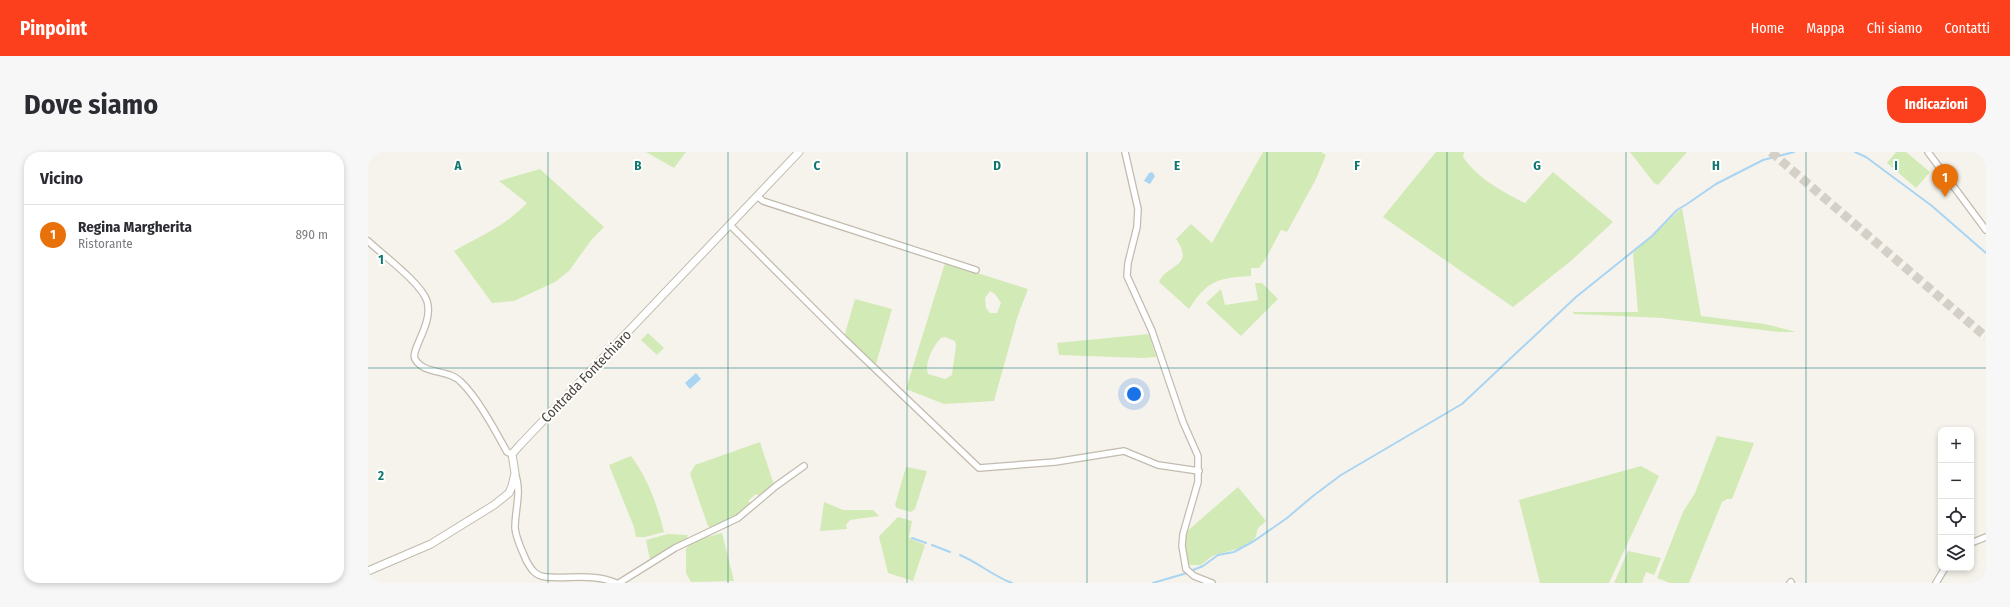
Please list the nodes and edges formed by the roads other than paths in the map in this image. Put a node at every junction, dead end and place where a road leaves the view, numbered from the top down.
1 (799, 152) edge
2 (1125, 152) edge
3 (1928, 152) edge
4 (757, 196) junction
5 (730, 225) junction
6 (1986, 230) edge
7 (368, 241) edge
8 (976, 270) dead end
9 (512, 454) junction
10 (804, 466) dead end
11 (1199, 471) junction
12 (515, 473) junction
13 (1986, 537) edge
14 (1974, 542) edge
15 (1943, 571) edge
16 (368, 572) edge
17 (617, 583) edge
18 (1212, 583) edge
19 (1936, 583) edge

1 - 4 street, Contrada Fontechiaro
2 - 11 street
3 - 6 street
4 - 5 street, Contrada Fontechiaro
4 - 8 street
5 - 9 street, Contrada Fontechiaro
5 - 11 street
7 - 9 street
9 - 12 street
10 - 17 street
11 - 18 street
12 - 16 street
12 - 17 street
13 - 14 street
15 - 19 street

